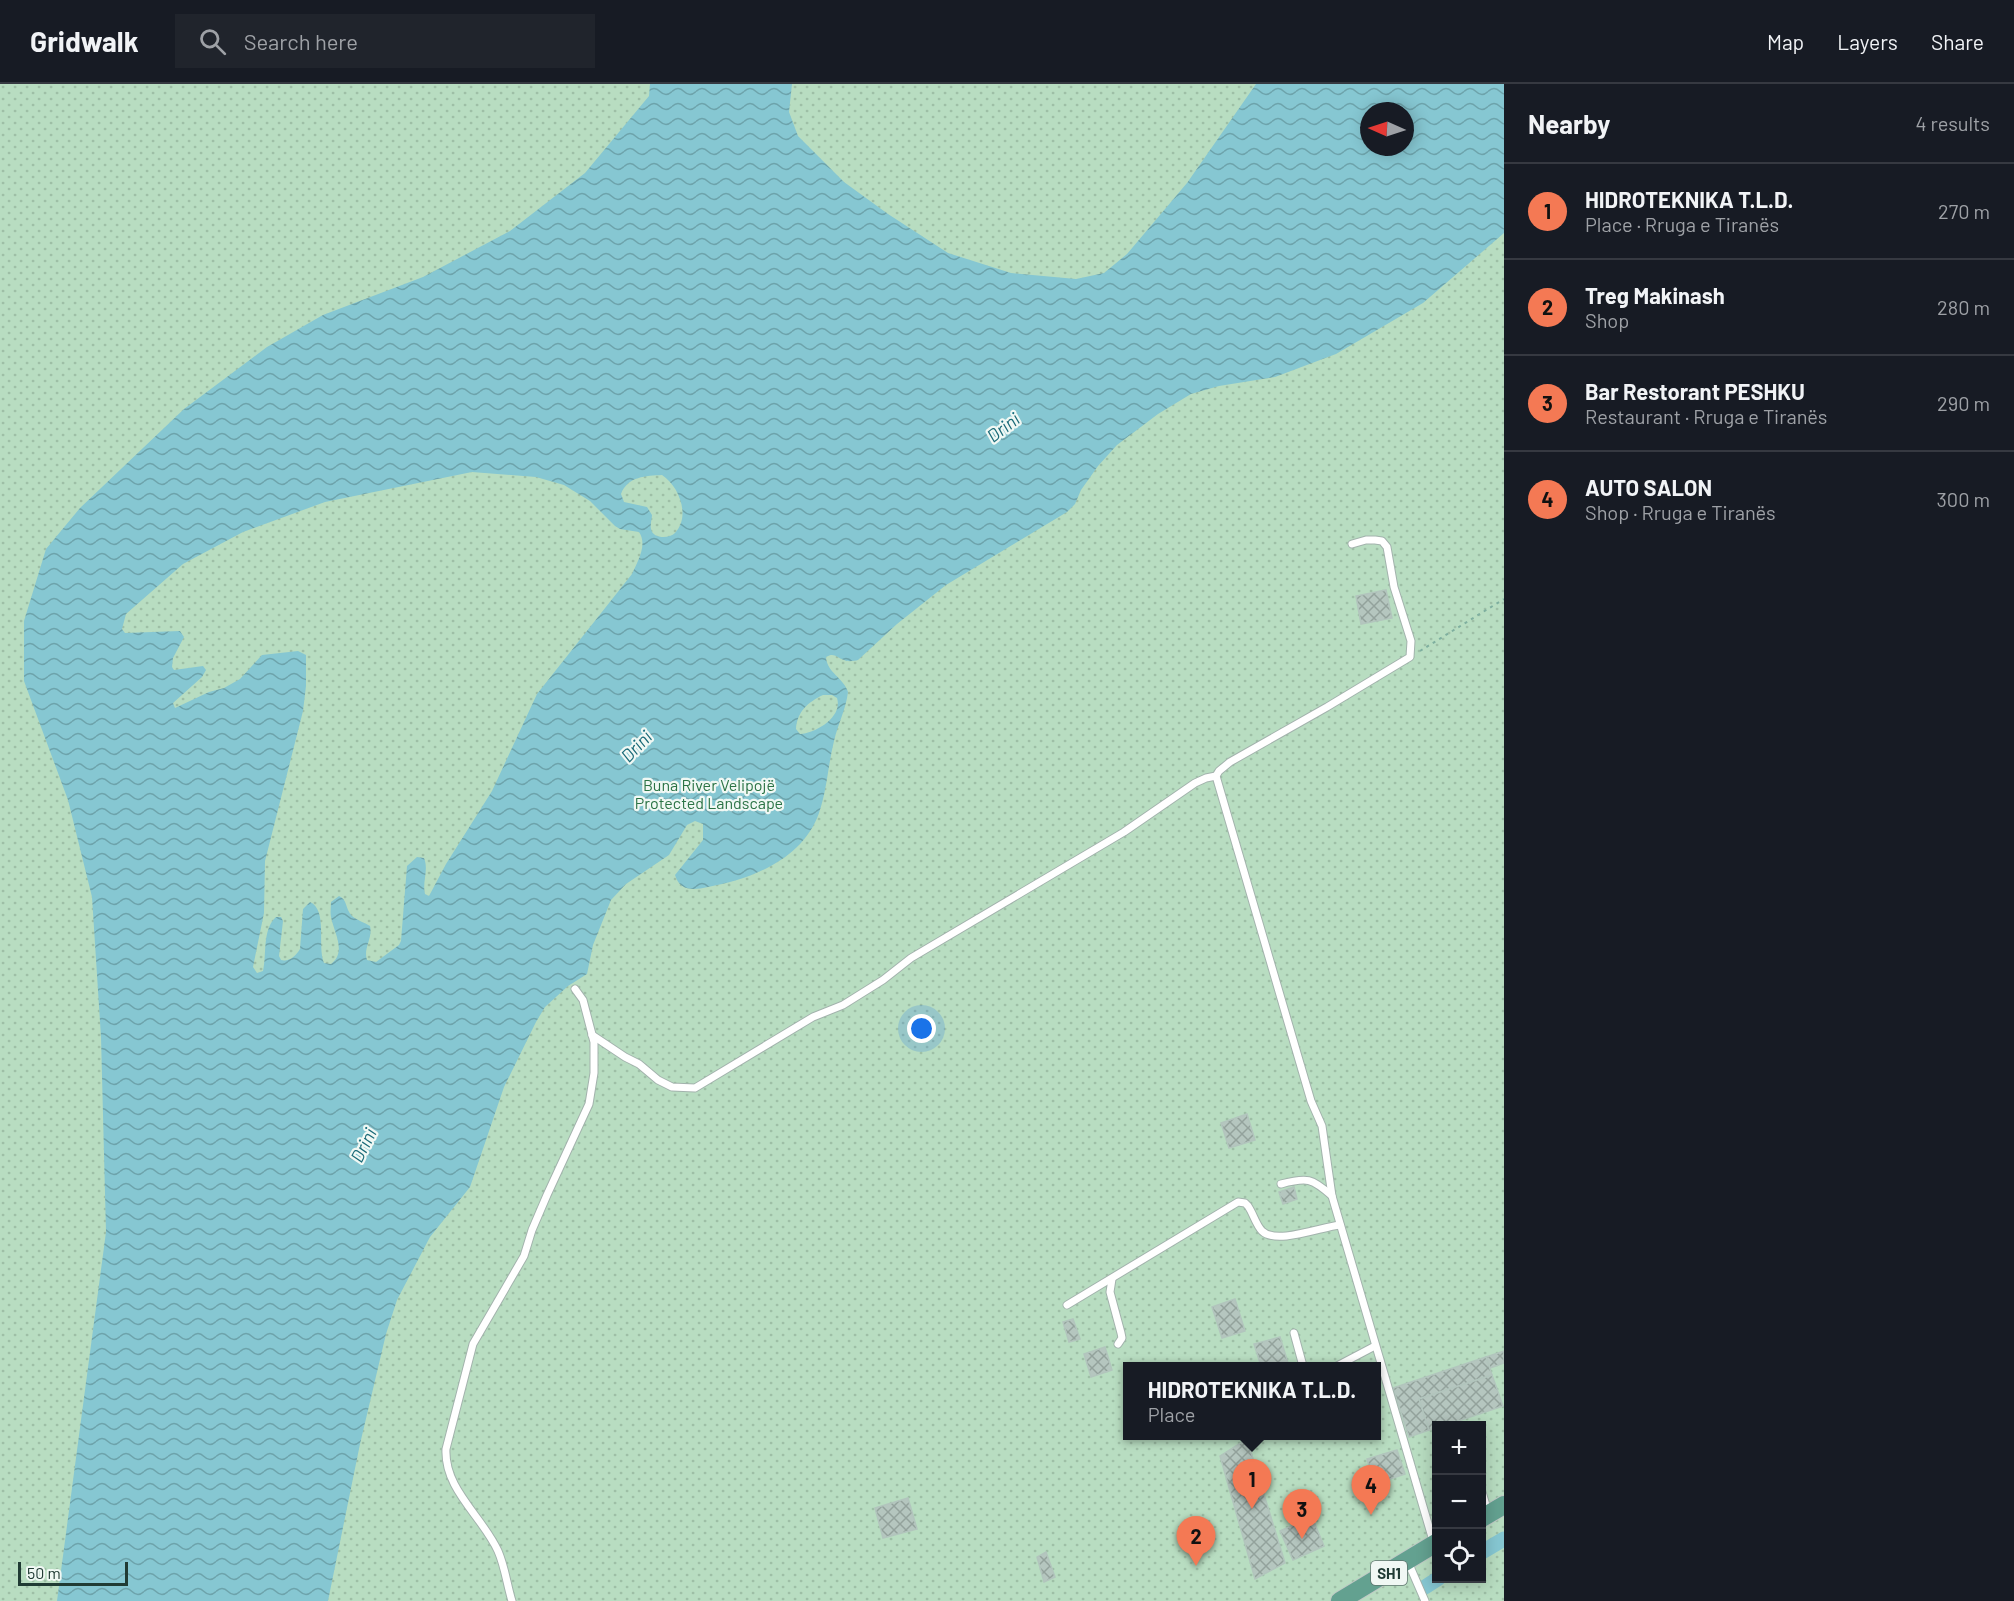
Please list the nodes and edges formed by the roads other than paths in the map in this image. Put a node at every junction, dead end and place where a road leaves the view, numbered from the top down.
1 (1352, 544) dead end
2 (1216, 776) junction
3 (575, 989) dead end
4 (592, 1035) junction
5 (1281, 1184) dead end
6 (1332, 1196) junction
7 (1340, 1226) junction
8 (1112, 1279) junction
9 (1067, 1305) dead end
10 (1294, 1333) dead end
11 (1118, 1344) dead end
12 (1376, 1346) junction
13 (1302, 1362) edge
14 (1345, 1362) edge
15 (1381, 1362) edge
16 (1381, 1362) edge
17 (1432, 1531) edge
18 (1432, 1547) edge
19 (1408, 1562) junction
20 (1424, 1599) edge
21 (512, 1601) edge
22 (1340, 1601) edge

1 - 2 lane
2 - 4 lane
2 - 6 lane
3 - 4 lane
4 - 21 lane
5 - 6 lane
6 - 7 lane
7 - 8 lane
7 - 12 lane
8 - 9 lane
8 - 11 lane
10 - 13 lane
12 - 14 lane
12 - 15 lane
16 - 17 lane
18 - 19 main road, SH1
19 - 20 lane
19 - 22 main road, SH1

